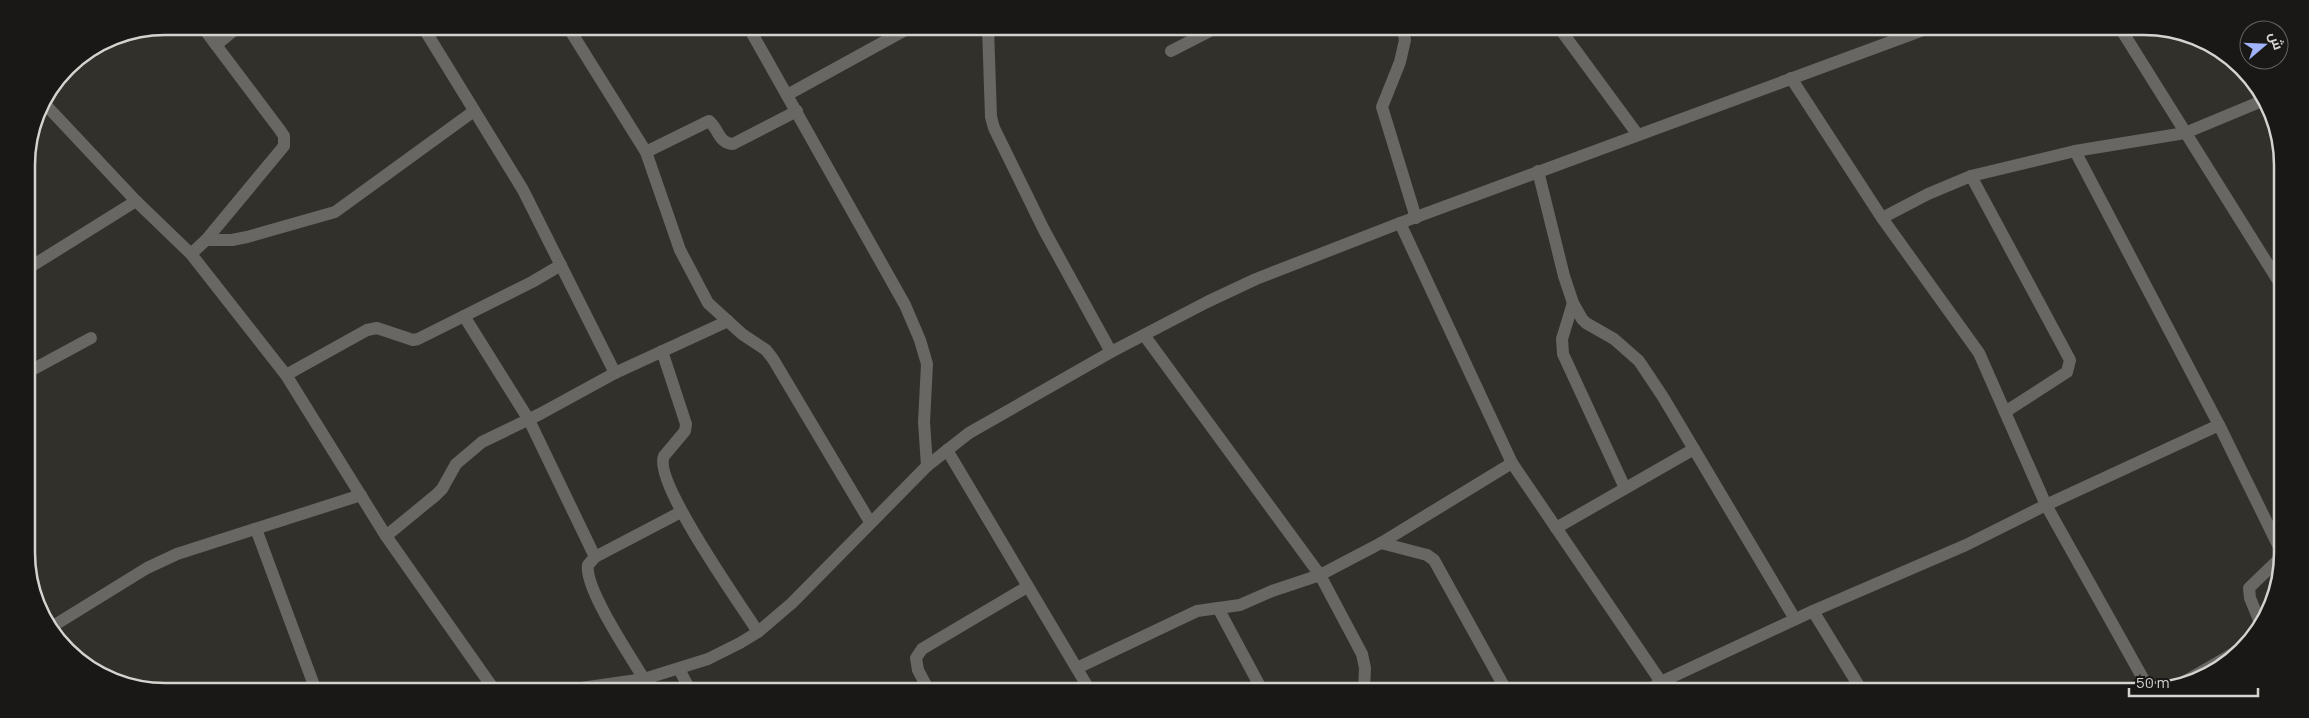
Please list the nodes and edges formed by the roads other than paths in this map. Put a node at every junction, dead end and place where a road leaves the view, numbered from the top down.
1 (209, 35) edge
2 (228, 35) edge
3 (428, 35) edge
4 (573, 35) edge
5 (753, 35) edge
6 (895, 35) edge
7 (988, 35) edge
8 (1202, 35) edge
9 (1404, 35) edge
10 (1564, 35) edge
11 (1909, 35) edge
12 (2124, 35) edge
13 (216, 44) junction
14 (1171, 51) dead end
15 (1791, 78) junction
16 (787, 95) junction
17 (2258, 103) edge
18 (48, 108) edge
19 (474, 110) junction
20 (797, 111) junction
21 (2185, 133) junction
22 (1638, 135) junction
23 (2075, 151) junction
24 (646, 152) junction
25 (1538, 171) junction
26 (1971, 176) junction
27 (136, 201) junction
28 (1416, 218) junction
29 (1882, 218) junction
30 (1400, 223) junction
31 (206, 240) junction
32 (191, 254) junction
33 (35, 263) edge
34 (561, 265) junction
35 (2274, 273) edge
36 (1574, 303) junction
37 (464, 316) junction
38 (728, 321) junction
39 (1144, 335) junction
40 (91, 338) dead end
41 (662, 351) junction
42 (1111, 352) junction
43 (35, 368) edge
44 (615, 373) junction
45 (286, 375) junction
46 (2005, 412) junction
47 (529, 420) junction
48 (2219, 425) junction
49 (1694, 449) junction
50 (947, 450) junction
51 (1512, 463) junction
52 (926, 466) junction
53 (1626, 488) junction
54 (361, 496) junction
55 (2046, 505) junction
56 (681, 512) junction
57 (870, 522) junction
58 (1556, 528) junction
59 (256, 529) junction
60 (386, 536) junction
61 (2274, 538) edge
62 (1380, 543) junction
63 (595, 557) junction
64 (2273, 565) edge
65 (1320, 575) junction
66 (1027, 587) junction
67 (1218, 608) junction
68 (1813, 611) junction
69 (2258, 616) edge
70 (1795, 619) junction
71 (56, 624) edge
72 (758, 632) junction
73 (1077, 668) junction
74 (679, 669) junction
75 (644, 680) junction
76 (1661, 682) joint
77 (313, 683) edge
78 (489, 683) edge
79 (620, 683) edge
80 (686, 683) edge
81 (925, 683) edge
82 (1086, 683) edge
83 (1258, 683) edge
84 (1364, 683) edge
85 (1502, 683) edge
86 (1857, 683) edge
87 (2145, 683) edge

1 - 13 street
2 - 13 street
3 - 19 street
4 - 24 street
5 - 16 street
6 - 16 street
7 - 42 street
8 - 14 street
9 - 28 street
10 - 22 street
11 - 15 street
12 - 21 street
13 - 31 street
15 - 22 street
15 - 29 street
16 - 20 street
17 - 21 street
18 - 27 street
19 - 31 street
19 - 34 street
20 - 24 street
20 - 52 street
21 - 23 street
21 - 35 street
22 - 25 street
23 - 26 street
23 - 48 street
24 - 38 street
25 - 28 street
25 - 36 street
26 - 29 street
26 - 46 street
27 - 32 street
27 - 33 street
28 - 30 street
29 - 46 street
30 - 39 street
30 - 51 street
31 - 32 street
32 - 45 street
34 - 37 street
34 - 44 street
36 - 49 street
36 - 53 street
37 - 45 street
37 - 47 street
38 - 41 street
38 - 57 street
39 - 42 street
39 - 65 street
40 - 43 street
41 - 44 street
41 - 56 street
42 - 50 street
44 - 47 street
45 - 54 street
46 - 55 street
47 - 60 street
47 - 63 street
48 - 55 street
48 - 61 street
49 - 53 street
49 - 70 street
50 - 52 street
50 - 66 street
51 - 58 street
51 - 62 street
52 - 57 street
53 - 58 street
54 - 59 street
54 - 60 street
55 - 68 street
55 - 87 street
56 - 63 street
56 - 72 street
57 - 72 street
58 - 76 street
59 - 71 street
59 - 77 street
60 - 78 street
62 - 65 street
62 - 85 street
63 - 75 street
64 - 69 street
65 - 67 street
65 - 84 street
66 - 73 street
66 - 81 street
67 - 73 street
67 - 83 street
68 - 70 street
68 - 86 street
70 - 76 street
72 - 74 street
73 - 82 street
74 - 75 street
74 - 80 street
75 - 79 street

